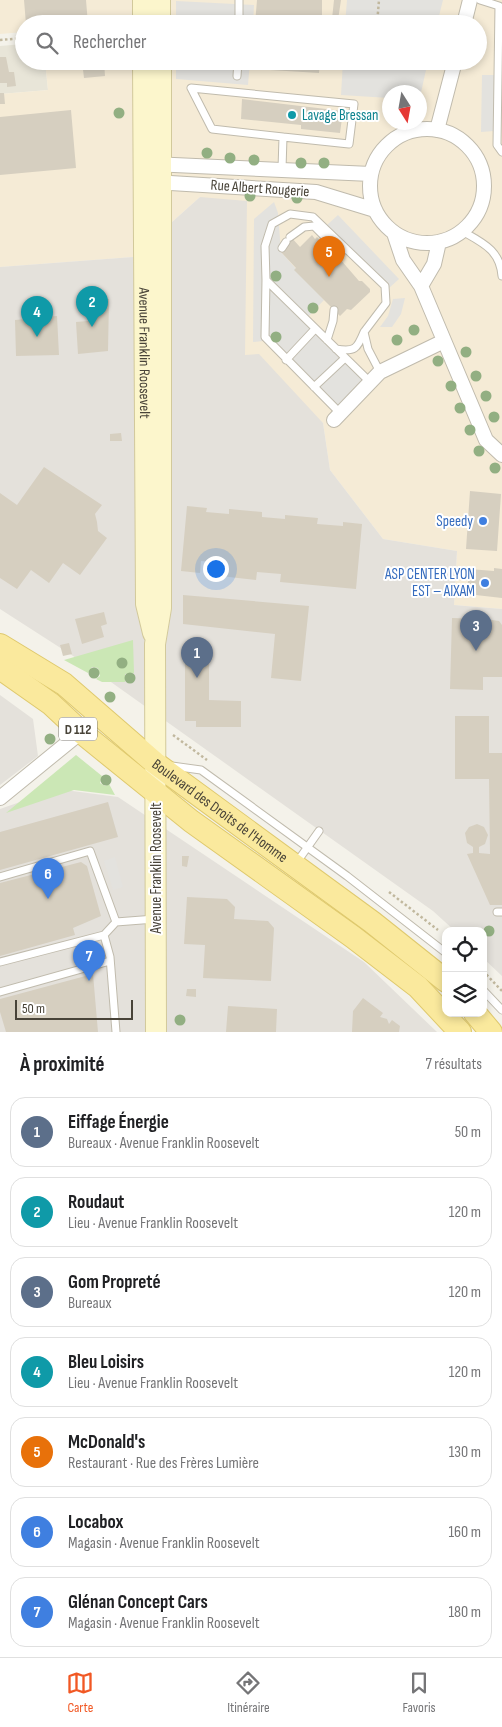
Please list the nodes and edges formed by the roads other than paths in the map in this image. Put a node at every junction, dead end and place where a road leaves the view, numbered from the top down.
1 (143, 0) edge
2 (160, 0) edge
3 (239, 0) edge
4 (470, 0) edge
5 (480, 0) edge
6 (143, 15) edge
7 (160, 15) edge
8 (239, 15) edge
9 (466, 15) edge
10 (144, 70) edge
11 (160, 70) edge
12 (238, 70) edge
13 (453, 70) edge
14 (238, 76) dead end
15 (437, 130) junction
16 (283, 137) junction
17 (502, 152) edge
18 (282, 169) junction
19 (152, 173) junction
20 (371, 174) junction
21 (375, 210) junction
22 (462, 231) junction
23 (394, 233) junction
24 (286, 242) dead end
25 (439, 242) junction
26 (347, 250) junction
27 (502, 276) edge
28 (266, 280) junction
29 (421, 286) junction
30 (334, 310) dead end
31 (315, 329) junction
32 (364, 332) junction
33 (327, 340) junction
34 (444, 341) junction
35 (336, 349) junction
36 (345, 358) junction
37 (286, 360) junction
38 (375, 377) junction
39 (314, 388) junction
40 (337, 416) joint
41 (502, 455) edge
42 (0, 645) edge
43 (0, 668) edge
44 (81, 732) junction
45 (156, 763) junction
46 (156, 791) junction
47 (0, 798) edge
48 (319, 831) dead end
49 (301, 856) junction
50 (0, 877) edge
51 (157, 919) junction
52 (116, 922) junction
53 (104, 935) junction
54 (442, 950) edge
55 (110, 961) junction
56 (0, 962) edge
57 (442, 978) edge
58 (0, 992) edge
59 (487, 994) edge
60 (502, 1010) edge
61 (478, 1017) edge
62 (116, 1032) edge
63 (156, 1032) edge
64 (460, 1032) edge
65 (491, 1032) edge

1 - 6 street
2 - 7 street
3 - 8 lane
4 - 9 street
5 - 17 lane
10 - 19 street, Avenue Franklin Roosevelt
11 - 19 street, Avenue Franklin Roosevelt
12 - 14 lane
13 - 15 street
15 - 20 street
15 - 22 street
16 - 16 lane
16 - 18 lane
18 - 19 street, Rue Albert Rougerie
18 - 20 street, Rue Albert Rougerie
19 - 21 street, Rue Albert Rougerie
19 - 45 street, Avenue Franklin Roosevelt
20 - 21 street
21 - 23 street
22 - 25 street
22 - 27 lane
23 - 25 street
23 - 29 street
24 - 26 lane
25 - 29 street
26 - 28 lane
26 - 32 lane
28 - 31 lane
28 - 37 lane
29 - 34 street
30 - 33 lane
31 - 33 lane
31 - 37 lane
32 - 35 lane
32 - 38 lane
33 - 35 lane
34 - 38 street
34 - 41 street
35 - 36 lane
36 - 38 lane
36 - 39 lane
37 - 39 lane
38 - 40 street
39 - 40 lane
42 - 45 main road, D 112
43 - 44 main road, D 112
44 - 46 main road, D 112
44 - 47 street
45 - 46 street, Avenue Franklin Roosevelt
45 - 49 main road, Boulevard des Droits de l'Homme
46 - 51 street, Avenue Franklin Roosevelt
46 - 64 main road, Boulevard des Droits de l'Homme
48 - 49 lane
49 - 54 lane, Boulevard des Droits de l'Homme
49 - 57 main road, Boulevard des Droits de l'Homme
50 - 52 lane
51 - 52 lane
51 - 63 street, Avenue Franklin Roosevelt
52 - 53 lane
53 - 55 lane
53 - 56 lane
55 - 58 lane
55 - 62 lane
59 - 60 lane
61 - 65 main road

